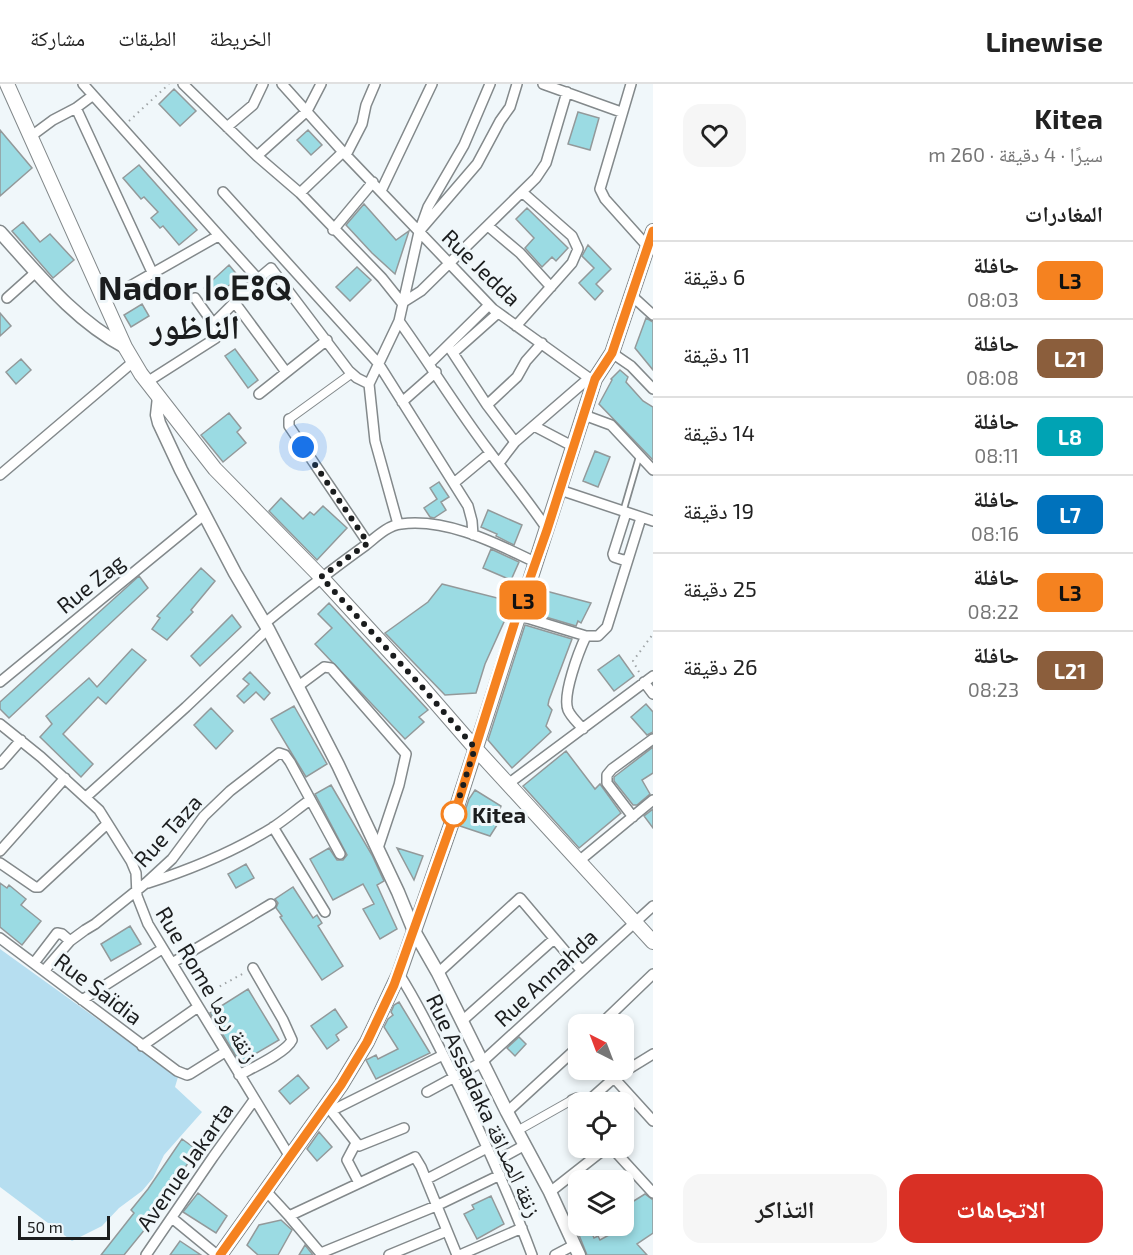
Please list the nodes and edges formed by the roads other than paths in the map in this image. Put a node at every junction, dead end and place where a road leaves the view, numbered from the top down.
1 (7, 84) edge
2 (83, 84) edge
3 (183, 84) edge
4 (263, 84) edge
5 (282, 84) edge
6 (321, 84) edge
7 (375, 84) edge
8 (432, 84) edge
9 (490, 84) edge
10 (517, 84) edge
11 (543, 84) edge
12 (631, 84) edge
13 (567, 92) junction
14 (92, 96) junction
15 (76, 108) junction
16 (307, 111) junction
17 (621, 112) junction
18 (227, 127) junction
19 (30, 137) junction
20 (345, 154) junction
21 (257, 156) junction
22 (373, 182) junction
23 (381, 191) junction
24 (223, 192) dead end
25 (522, 192) junction
26 (300, 193) junction
27 (488, 226) junction
28 (333, 230) junction
29 (653, 231) edge
30 (419, 232) junction
31 (1, 236) edge
32 (218, 236) junction
33 (648, 247) junction
34 (284, 258) junction
35 (449, 262) junction
36 (271, 268) junction
37 (36, 272) junction
38 (152, 272) junction
39 (258, 279) junction
40 (550, 287) junction
41 (632, 295) junction
42 (7, 298) dead end
43 (195, 298) dead end
44 (104, 302) junction
45 (235, 303) junction
46 (402, 303) junction
47 (489, 305) junction
48 (498, 313) junction
49 (653, 315) edge
50 (399, 321) junction
51 (213, 324) junction
52 (516, 326) junction
53 (327, 340) junction
54 (542, 343) junction
55 (125, 347) junction
56 (451, 350) junction
57 (612, 353) junction
58 (133, 362) junction
59 (378, 363) junction
60 (430, 363) junction
61 (286, 372) junction
62 (436, 372) junction
63 (351, 374) junction
64 (592, 378) junction
65 (147, 382) junction
66 (369, 384) junction
67 (653, 389) edge
68 (260, 394) dead end
69 (159, 398) junction
70 (402, 402) junction
71 (487, 405) junction
72 (584, 415) junction
73 (289, 419) joint
74 (534, 426) junction
75 (515, 442) junction
76 (574, 447) junction
77 (490, 453) junction
78 (640, 454) junction
79 (499, 463) junction
80 (653, 470) edge
81 (0, 475) edge
82 (454, 483) junction
83 (560, 490) junction
84 (624, 513) junction
85 (205, 514) junction
86 (640, 518) junction
87 (653, 521) edge
88 (398, 524) junction
89 (547, 530) junction
90 (473, 535) junction
91 (368, 543) junction
92 (627, 559) junction
93 (535, 562) junction
94 (321, 577) junction
95 (517, 615) junction
96 (266, 626) junction
97 (586, 636) junction
98 (653, 676) edge
99 (0, 682) edge
100 (644, 682) junction
101 (297, 687) junction
102 (653, 694) edge
103 (0, 724) edge
104 (583, 729) junction
105 (653, 739) edge
106 (21, 740) junction
107 (475, 748) junction
108 (0, 764) edge
109 (65, 778) junction
110 (508, 784) junction
111 (86, 797) junction
112 (310, 800) junction
113 (653, 800) edge
114 (633, 817) junction
115 (107, 824) junction
116 (273, 827) junction
117 (378, 848) junction
118 (0, 851) edge
119 (340, 854) dead end
120 (579, 861) junction
121 (0, 863) edge
122 (146, 883) junction
123 (137, 889) junction
124 (272, 904) dead end
125 (653, 906) edge
126 (325, 912) dead end
127 (635, 922) junction
128 (414, 931) junction
129 (0, 938) edge
130 (554, 939) junction
131 (70, 941) junction
132 (653, 942) edge
133 (162, 949) junction
134 (34, 963) junction
135 (172, 963) junction
136 (253, 968) road end
137 (581, 970) junction
138 (44, 971) junction
139 (438, 973) junction
140 (399, 974) junction
141 (653, 974) edge
142 (82, 1000) junction
143 (196, 1004) junction
144 (611, 1014) edge
145 (462, 1021) junction
146 (142, 1046) junction
147 (225, 1052) junction
148 (653, 1054) edge
149 (443, 1055) junction
150 (568, 1056) edge
151 (482, 1062) junction
152 (634, 1065) edge
153 (239, 1075) junction
154 (454, 1077) junction
155 (611, 1080) edge
156 (617, 1080) edge
157 (427, 1092) dead end
158 (598, 1092) edge
159 (254, 1100) junction
160 (653, 1106) edge
161 (568, 1107) edge
162 (329, 1108) junction
163 (507, 1112) junction
164 (644, 1112) junction
165 (653, 1121) edge
166 (404, 1128) dead end
167 (517, 1131) junction
168 (356, 1143) junction
169 (525, 1145) junction
170 (487, 1148) junction
171 (290, 1157) junction
172 (593, 1158) edge
173 (621, 1158) edge
174 (494, 1162) junction
175 (500, 1175) junction
176 (426, 1179) junction
177 (359, 1183) junction
178 (266, 1191) junction
179 (550, 1192) junction
180 (653, 1193) edge
181 (436, 1206) junction
182 (289, 1216) junction
183 (172, 1218) junction
184 (522, 1228) junction
185 (447, 1231) junction
186 (576, 1250) edge
187 (407, 1252) edge
188 (223, 1254) edge
189 (321, 1254) edge
190 (146, 1255) edge
191 (389, 1255) edge
192 (459, 1255) edge
193 (532, 1255) edge
194 (555, 1255) edge

1 - 19 main road
2 - 14 street
3 - 18 street
4 - 18 street
5 - 16 street, Rue Jedda
6 - 16 street
7 - 20 street
8 - 23 street
9 - 30 street
10 - 30 street
11 - 13 street
12 - 17 street
13 - 17 street
13 - 25 street
14 - 15 street
14 - 32 street
15 - 19 street
15 - 38 street
16 - 20 street, Rue Jedda
16 - 21 street
17 - 33 street
18 - 21 street
19 - 44 main road
20 - 22 street, Rue Jedda
20 - 26 street
21 - 26 street
22 - 23 street, Rue Jedda
22 - 28 street
23 - 30 street, Rue Jedda
24 - 34 street
25 - 27 street
25 - 40 street
26 - 28 street
27 - 35 street
27 - 40 street
28 - 46 street
29 - 33 main road
30 - 35 street, Rue Jedda
30 - 46 street
31 - 37 street
32 - 38 street
32 - 39 street
33 - 41 main road
34 - 36 street
34 - 59 street
35 - 46 street
35 - 47 street, Rue Jedda
36 - 39 street
36 - 53 street
37 - 42 street
37 - 55 street
38 - 44 street
39 - 45 street
40 - 52 street
41 - 49 street
41 - 57 main road
43 - 51 street
44 - 55 main road
45 - 51 street
45 - 61 street
46 - 50 street
47 - 48 street, Rue Jedda
47 - 56 street
48 - 52 street, Rue Jedda
48 - 56 street
50 - 59 street
50 - 60 street
51 - 65 street
52 - 54 street, Rue Jedda
53 - 61 street
53 - 63 street
54 - 64 street, Rue Jedda
54 - 71 street
55 - 58 main road
56 - 60 street
56 - 71 street
57 - 64 main road
57 - 67 street
58 - 65 main road
58 - 81 street
59 - 66 street
59 - 70 street
60 - 62 street
61 - 68 street
62 - 70 street
62 - 77 street
63 - 66 street
63 - 73 street
64 - 72 main road
64 - 74 street
65 - 69 main road
66 - 88 street
69 - 85 street
69 - 94 main road
70 - 82 street
71 - 75 street
72 - 76 main road
72 - 78 street
73 - 91 street
74 - 75 street
74 - 76 street
75 - 79 street
76 - 83 main road
77 - 79 street
77 - 82 street
78 - 80 street
78 - 84 lane
79 - 89 street
82 - 90 street
83 - 84 street
83 - 89 main road
84 - 86 street
84 - 92 street
85 - 96 street
85 - 99 street, Rue Zag
86 - 87 street
86 - 92 street
88 - 90 street
88 - 91 street
89 - 93 main road
90 - 93 street
91 - 94 street
92 - 97 street
93 - 95 main road
94 - 96 street
94 - 107 main road
95 - 97 street
95 - 107 main road
96 - 101 street
96 - 111 street
97 - 104 street
98 - 100 street
100 - 102 street
100 - 104 street
101 - 117 street
101 - 117 street
103 - 106 street, Rue Rome زنقة روما
104 - 110 street
105 - 114 street
106 - 108 street
106 - 109 street, Rue Rome زنقة روما
107 - 110 main road
107 - 128 main road
109 - 111 street, Rue Rome زنقة روما
109 - 118 street
110 - 120 main road
111 - 115 street, Rue Rome زنقة روما
112 - 116 street
112 - 119 street
112 - 122 street, Rue Taza
113 - 114 street
114 - 120 street
115 - 121 street
115 - 123 street, Rue Rome زنقة روما
116 - 122 street
116 - 126 street
117 - 128 street
120 - 127 main road
122 - 123 street, Rue Taza
123 - 131 street, Rue Taza
123 - 133 street, Rue Rome زنقة روما
124 - 135 street
125 - 127 street, Rue Annahda
127 - 132 main road
127 - 137 street, Rue Annahda
128 - 139 street
128 - 140 main road
129 - 134 street, Rue Saïdia
130 - 137 street
130 - 139 street
130 - 145 street
131 - 134 street, Rue Taza
131 - 138 street, Rue Taza
133 - 135 street, Rue Rome زنقة روما
133 - 142 street
134 - 138 street, Rue Saïdia
135 - 143 street, Rue Rome زنقة روما
136 - 153 street
137 - 151 street, Rue Annahda
138 - 142 street, Rue Saïdia
139 - 145 street
140 - 149 street, Rue Assadaka زنقة الصداقة
140 - 162 main road
141 - 144 street
142 - 146 street, Rue Saïdia
143 - 146 street
143 - 147 street, Rue Rome زنقة روما
145 - 151 street
146 - 147 street, Rue Saïdia
147 - 153 street, Rue Rome زنقة روما
148 - 152 street
149 - 154 street, Rue Assadaka زنقة الصداقة
149 - 162 street
150 - 163 street
151 - 154 street, Rue Annahda
151 - 163 street
153 - 159 street, Rue Rome زنقة روما
154 - 157 street, Rue Annahda
154 - 170 street, Rue Assadaka زنقة الصداقة
155 - 158 street
156 - 164 street
159 - 171 street, Rue Rome زنقة روما
159 - 183 street, Avenue Jakarta
160 - 164 street
161 - 167 street
162 - 168 street
162 - 171 main road
163 - 167 street
164 - 165 street
166 - 168 street
167 - 169 street
168 - 177 street
169 - 174 street
169 - 179 street
170 - 174 street, Rue Assadaka زنقة الصداقة
170 - 176 street
171 - 178 main road
172 - 179 street
173 - 180 street
174 - 175 street, Rue Assadaka زنقة الصداقة
175 - 181 street
175 - 184 street, Rue Assadaka زنقة الصداقة
176 - 177 street
176 - 181 street
177 - 182 street
178 - 182 street
178 - 188 main road
179 - 186 street
181 - 185 street
181 - 189 street
182 - 189 street
183 - 188 street
183 - 190 street, Avenue Jakarta
184 - 192 street
184 - 193 street, Rue Assadaka زنقة الصداقة
185 - 187 street
185 - 192 street
186 - 194 street
187 - 191 street

